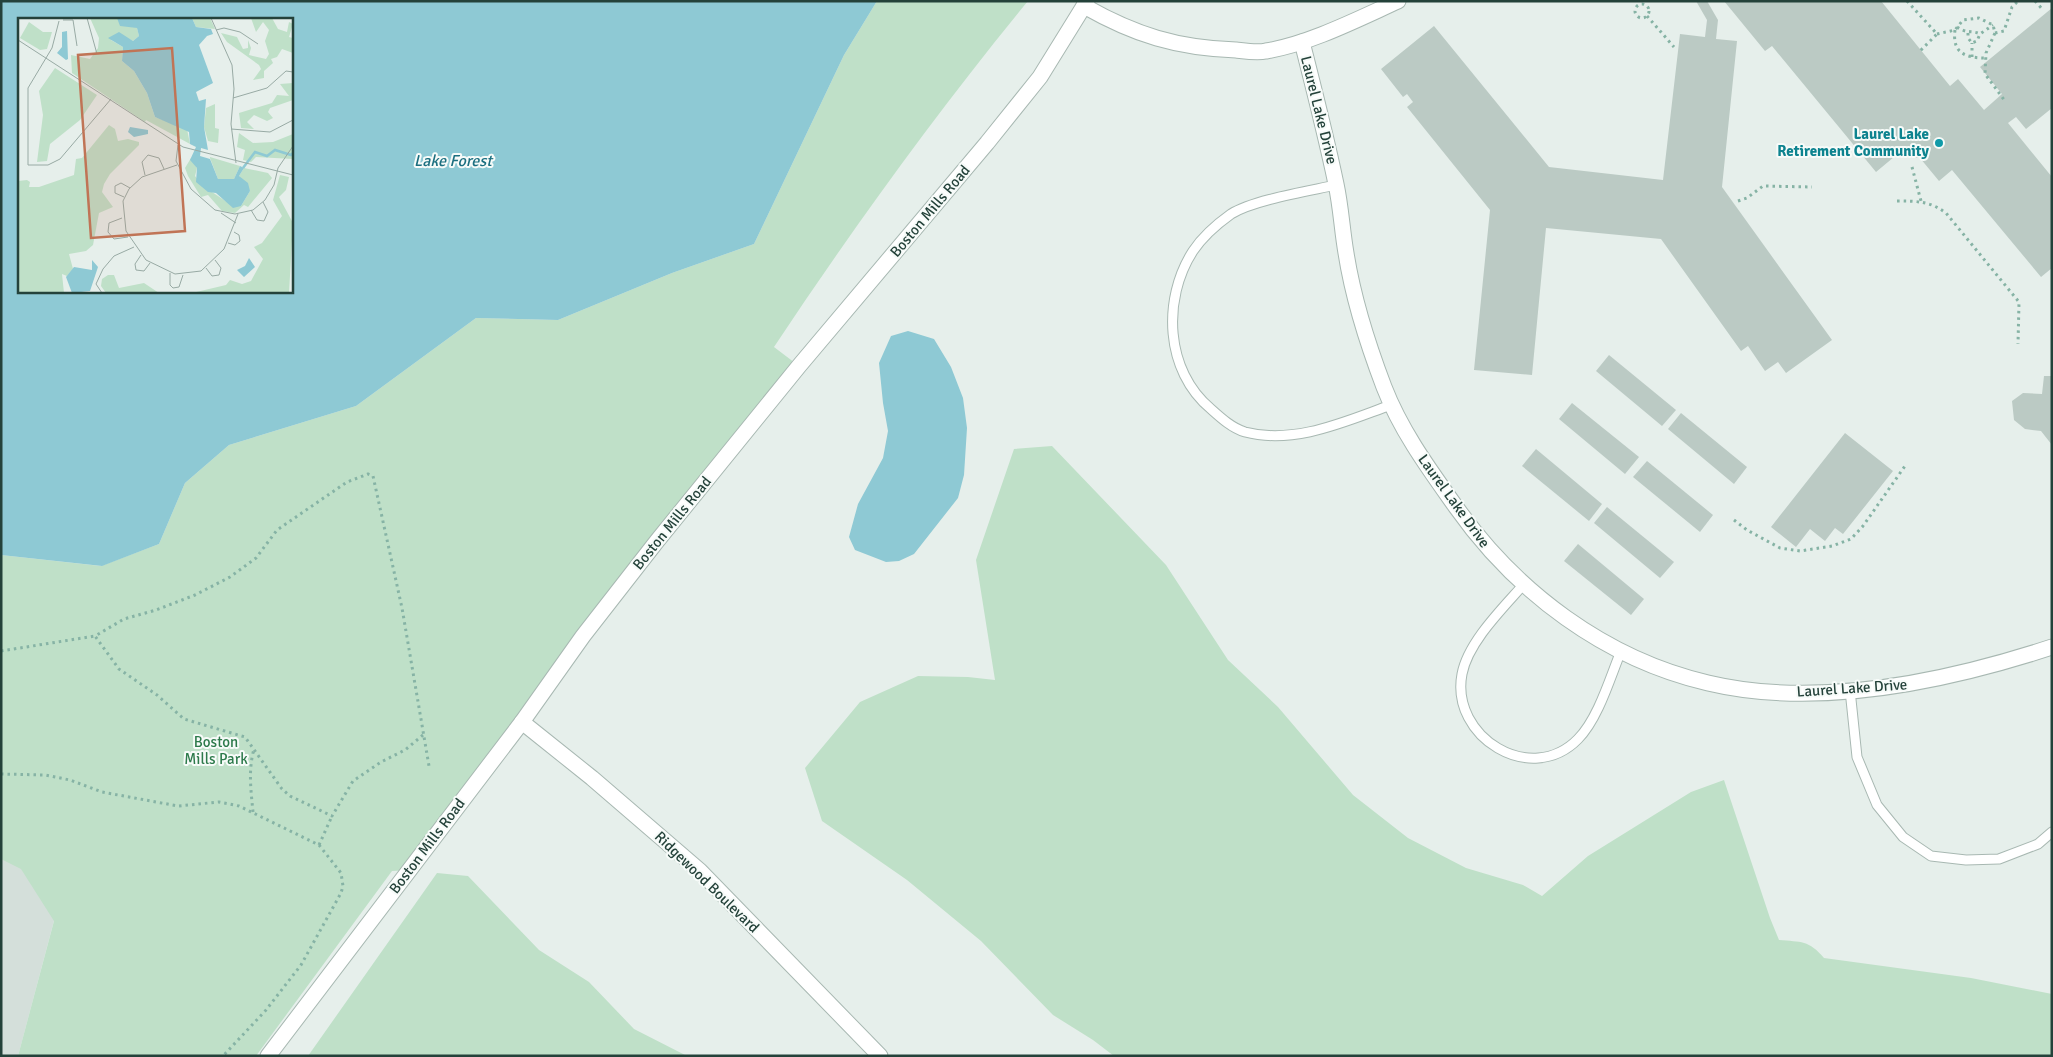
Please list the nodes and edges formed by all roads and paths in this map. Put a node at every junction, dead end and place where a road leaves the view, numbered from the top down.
1 (1398, 1) edge
2 (1907, 1) edge
3 (2018, 1) edge
4 (2035, 1) edge
5 (1638, 3) edge
6 (1085, 4) edge
7 (2043, 10) dead end
8 (1647, 16) junction
9 (1993, 25) junction
10 (1956, 29) junction
11 (1968, 33) junction
12 (1996, 33) junction
13 (1937, 34) junction
14 (1980, 34) junction
15 (1302, 42) junction
16 (1972, 43) junction
17 (1674, 47) dead end
18 (1918, 53) dead end
19 (1972, 57) junction
20 (1986, 58) junction
21 (2005, 101) dead end
22 (1912, 167) dead end
23 (1336, 185) junction
24 (1812, 187) dead end
25 (1921, 200) junction
26 (1738, 201) dead end
27 (1897, 201) dead end
28 (2018, 344) dead end
29 (1391, 405) junction
30 (1905, 466) dead end
31 (1734, 520) dead end
32 (1524, 584) junction
33 (95, 636) junction
34 (2052, 647) edge
35 (1, 651) edge
36 (1621, 651) junction
37 (1850, 690) junction
38 (522, 722) junction
39 (423, 735) junction
40 (254, 749) junction
41 (428, 766) dead end
42 (1, 774) edge
43 (253, 812) junction
44 (332, 816) junction
45 (2052, 832) edge
46 (319, 845) junction
47 (223, 1056) edge
48 (268, 1056) edge
49 (880, 1056) edge

1 - 15 street, Laurel Lake Drive
2 - 13 path
3 - 12 path
4 - 7 path
5 - 8 path
5 - 8 path
6 - 15 street, Laurel Lake Drive
6 - 38 street, Boston Mills Road
8 - 17 path
9 - 10 path
9 - 12 path
9 - 14 path
10 - 11 path
10 - 13 path
10 - 19 path
11 - 14 path
11 - 16 path
12 - 20 path
13 - 18 path
14 - 16 path
15 - 23 street, Laurel Lake Drive
16 - 19 path
19 - 20 path
20 - 21 path
22 - 25 path
23 - 29 street, Laurel Lake Drive
23 - 29 lane
24 - 26 path
25 - 27 path
25 - 28 path
29 - 32 street, Laurel Lake Drive
30 - 31 path
32 - 36 street, Laurel Lake Drive
32 - 36 lane
33 - 35 path
33 - 39 path
33 - 40 path
34 - 37 street, Laurel Lake Drive
36 - 37 street, Laurel Lake Drive
37 - 45 lane
38 - 48 street, Boston Mills Road
38 - 49 street, Ridgewood Boulevard
39 - 41 path
39 - 44 path
40 - 43 path
40 - 44 path
42 - 43 path
43 - 46 path
44 - 46 path
46 - 47 path

